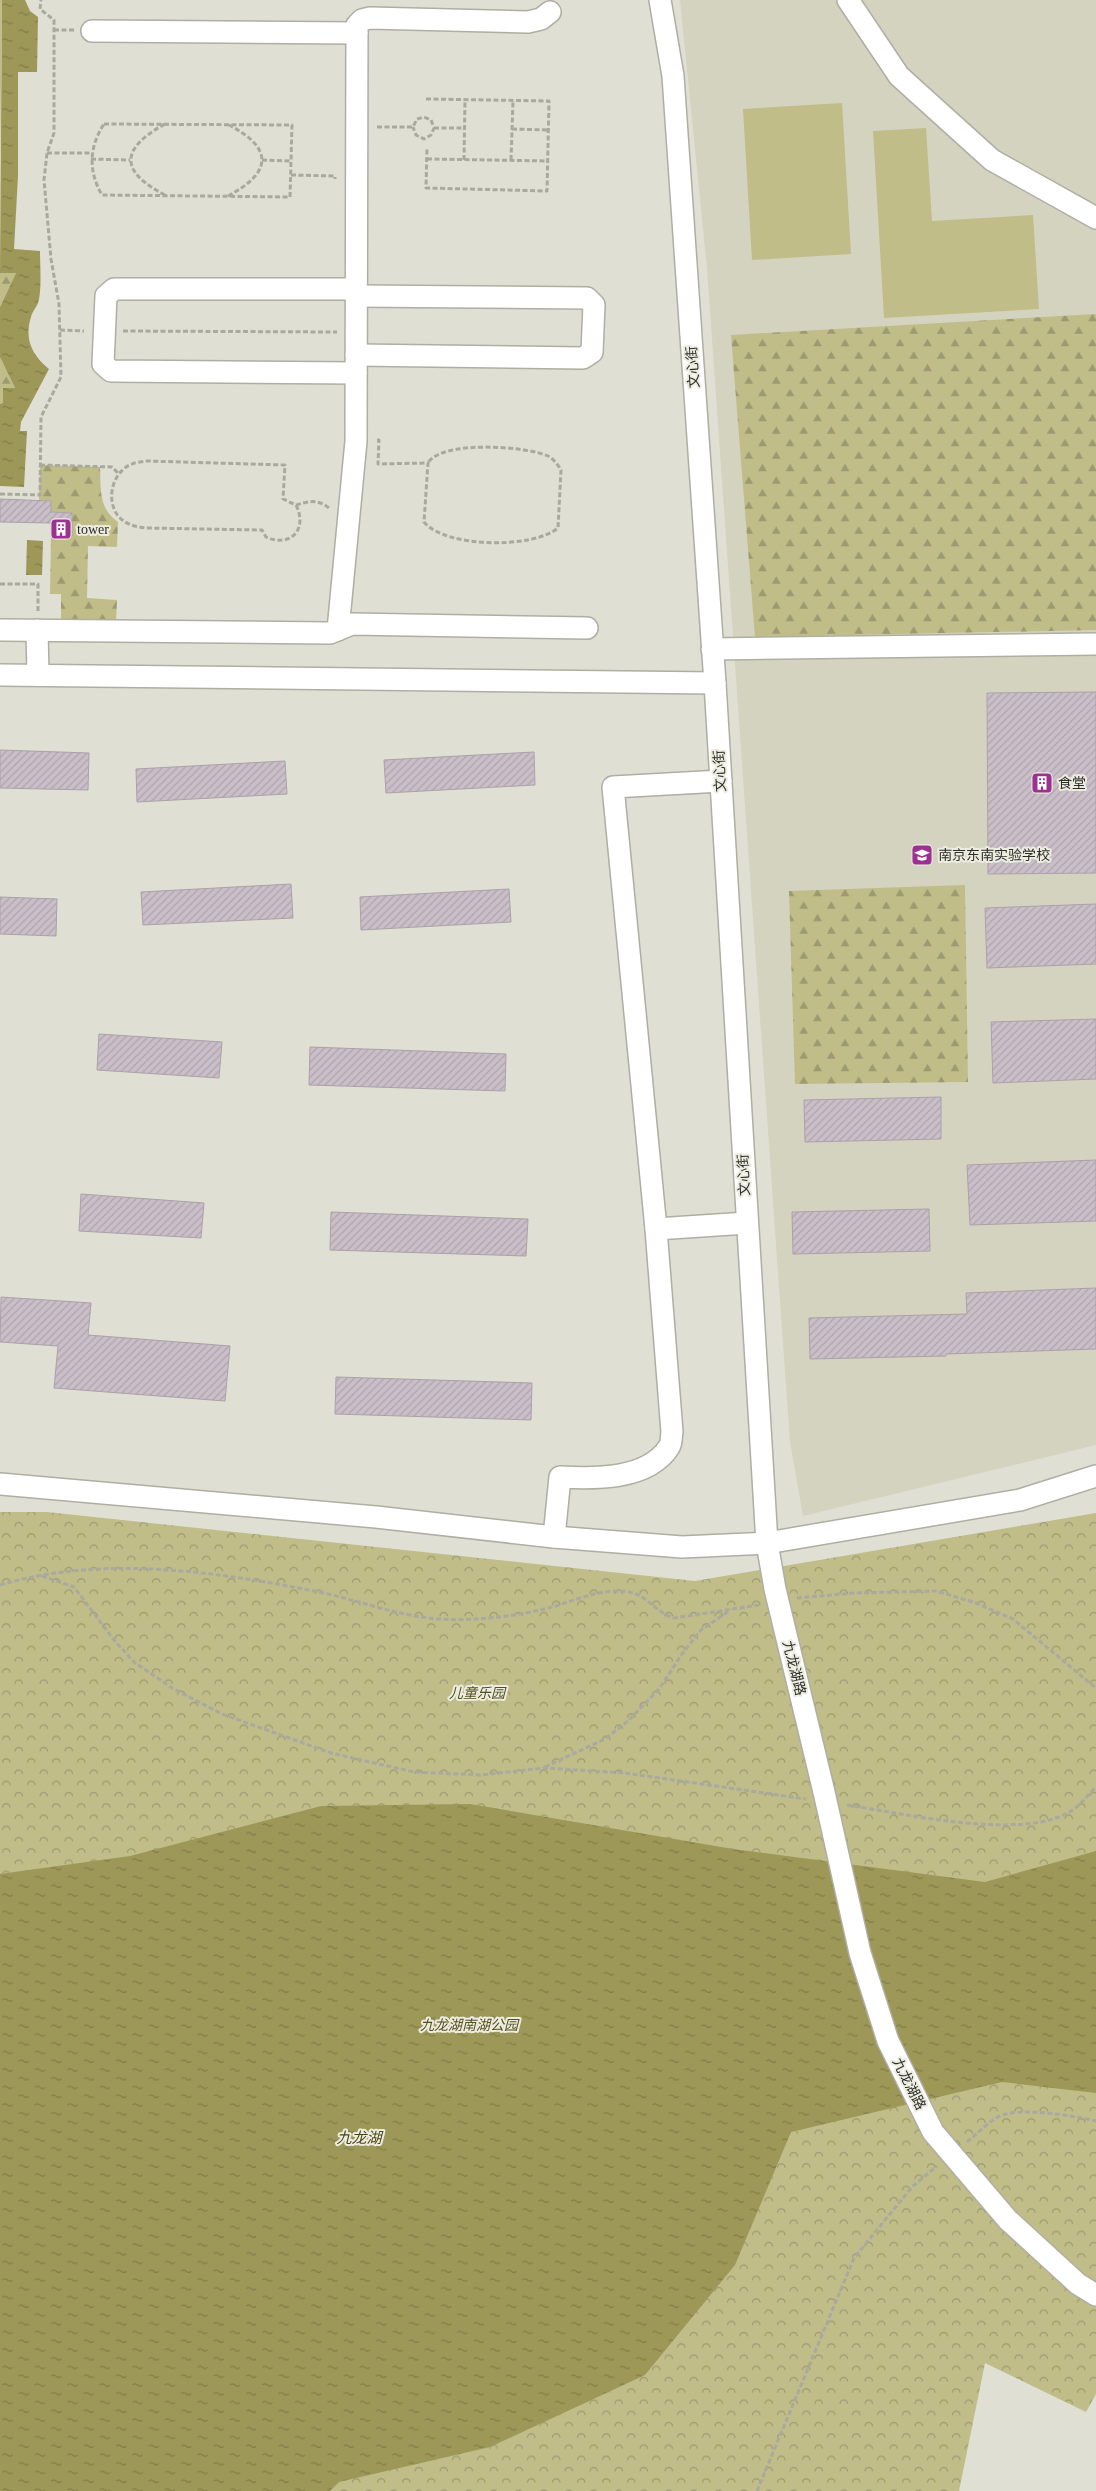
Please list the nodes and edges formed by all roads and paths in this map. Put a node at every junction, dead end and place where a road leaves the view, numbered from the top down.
1 (40, 0) edge
2 (660, 0) edge
3 (848, 0) edge
4 (550, 12) dead end
5 (92, 31) dead end
6 (357, 33) junction
7 (426, 100) dead end
8 (465, 100) junction
9 (513, 101) junction
10 (165, 124) junction
11 (228, 125) junction
12 (356, 127) junction
13 (413, 127) junction
14 (434, 128) junction
15 (464, 128) junction
16 (512, 129) junction
17 (548, 130) junction
18 (427, 148) dead end
19 (47, 153) junction
20 (92, 153) junction
21 (92, 159) junction
22 (426, 159) junction
23 (130, 160) junction
24 (262, 160) junction
25 (464, 160) junction
26 (511, 160) junction
27 (291, 161) junction
28 (548, 161) junction
29 (291, 175) junction
30 (356, 193) junction
31 (166, 196) junction
32 (228, 197) junction
33 (1096, 218) edge
34 (356, 293) junction
35 (60, 330) junction
36 (104, 331) junction
37 (356, 332) junction
38 (356, 364) junction
39 (356, 440) junction
40 (428, 464) junction
41 (40, 465) junction
42 (119, 474) junction
43 (0, 494) edge
44 (296, 505) junction
45 (348, 523) junction
46 (0, 584) edge
47 (587, 628) dead end
48 (0, 630) edge
49 (38, 630) junction
50 (338, 630) junction
51 (1096, 644) edge
52 (712, 649) junction
53 (0, 675) edge
54 (38, 675) junction
55 (715, 683) junction
56 (721, 781) junction
57 (747, 1223) junction
58 (656, 1229) junction
59 (1096, 1476) edge
60 (0, 1484) edge
61 (554, 1537) junction
62 (767, 1543) junction
63 (41, 1576) junction
64 (0, 1585) edge
65 (794, 1598) dead end
66 (768, 1603) dead end
67 (732, 1610) junction
68 (1096, 1688) edge
69 (542, 1768) junction
70 (1096, 1787) edge
71 (827, 1802) junction
72 (1096, 2121) edge
73 (963, 2145) dead end
74 (942, 2163) dead end
75 (1096, 2295) edge
76 (757, 2491) edge

1 - 19 path
2 - 52 street, 文心街
3 - 33 street
4 - 6 street
5 - 6 street
6 - 12 street
7 - 8 path
8 - 9 path
8 - 15 path
9 - 16 path
9 - 17 path
10 - 11 path
10 - 20 path
10 - 23 path
11 - 24 path
11 - 27 path
12 - 13 path
12 - 30 street
13 - 14 path
13 - 14 path
14 - 15 path
15 - 25 path
16 - 17 path
16 - 26 path
17 - 28 path
18 - 22 path
19 - 20 path
19 - 35 path
20 - 21 path
21 - 23 path
21 - 31 path
22 - 25 path
22 - 28 path
23 - 31 path
24 - 27 path
24 - 32 path
25 - 26 path
26 - 28 path
27 - 29 path
29 - 30 path
29 - 32 path
30 - 34 street
31 - 32 path
34 - 36 street
34 - 37 street
34 - 38 street
35 - 36 path
35 - 41 path
36 - 37 path
36 - 38 street
37 - 38 street
38 - 39 street
39 - 40 path
39 - 45 street
40 - 40 path
41 - 42 path
41 - 43 path
42 - 44 path
42 - 44 path
44 - 45 path
45 - 50 street
46 - 49 path
47 - 50 street
48 - 49 street
49 - 50 street
49 - 54 street
51 - 52 street
52 - 55 street, 文心街
53 - 54 street
54 - 55 street
55 - 56 street, 文心街
56 - 57 street, 文心街
56 - 58 street
57 - 58 street
57 - 62 street, 文心街
58 - 61 street
59 - 62 street
60 - 61 street
61 - 62 street
62 - 71 street, 九龙湖路
63 - 64 path
63 - 67 path
63 - 69 path
65 - 68 path
66 - 67 path
67 - 69 path
69 - 71 path
70 - 71 path
71 - 75 street, 九龙湖路, bridge
72 - 73 path
74 - 76 path

